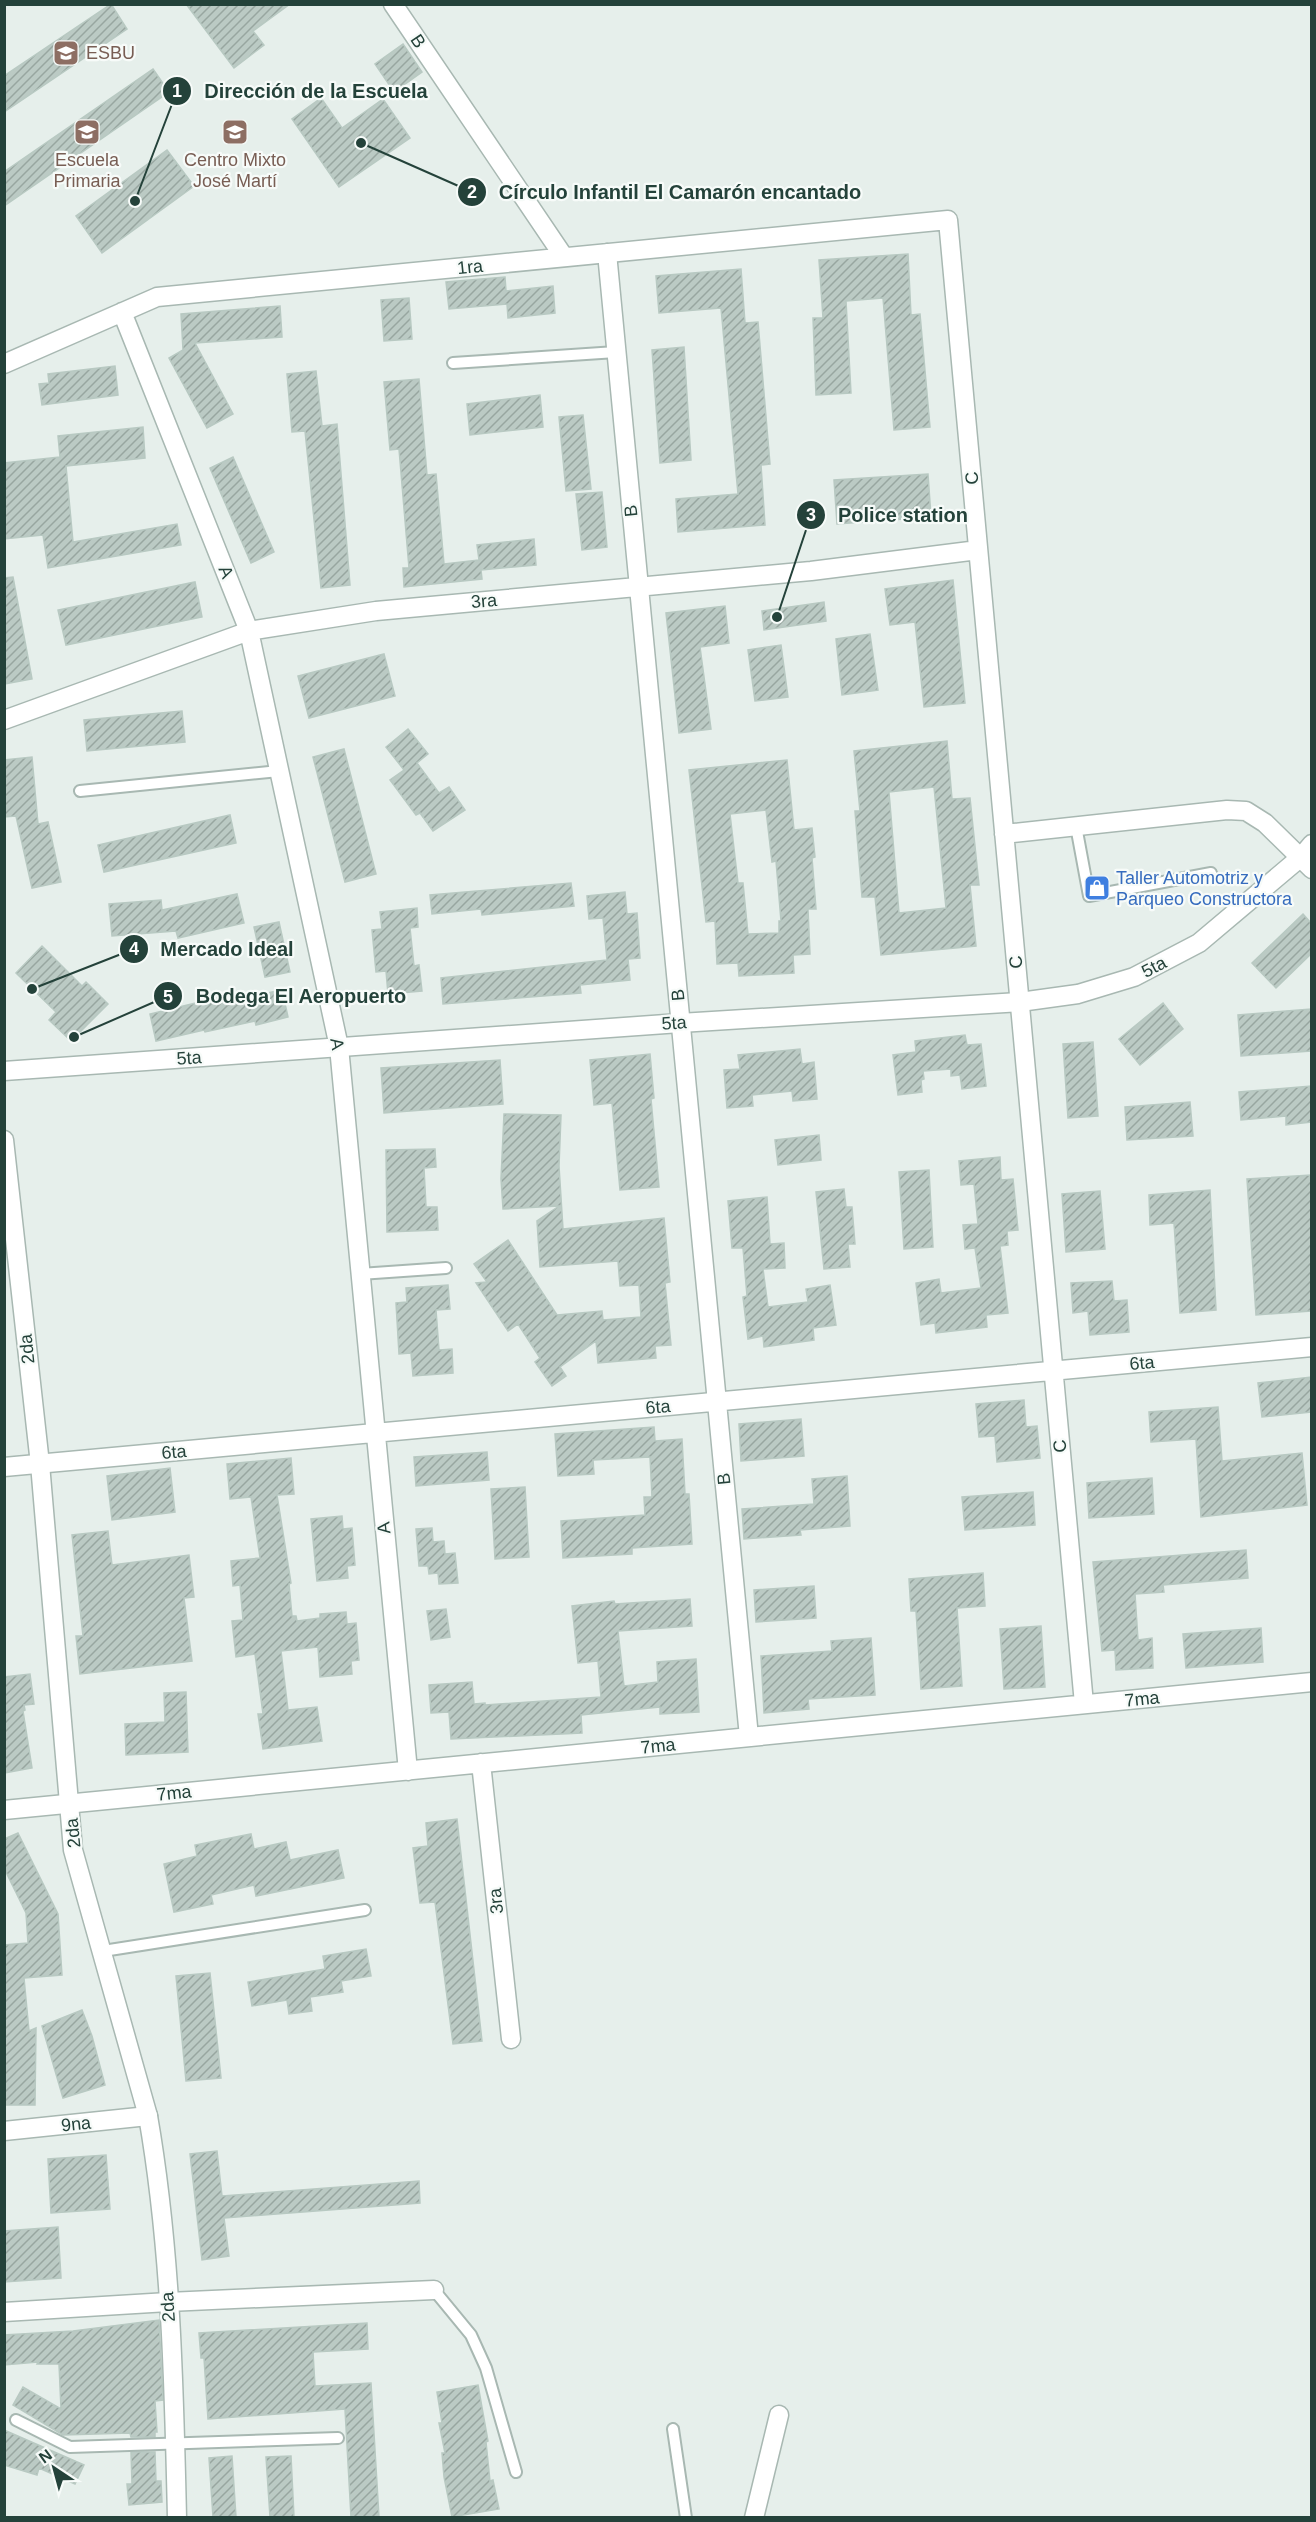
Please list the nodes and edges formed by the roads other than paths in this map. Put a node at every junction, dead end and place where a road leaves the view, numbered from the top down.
1 (393, 4) edge
2 (948, 220) joint
3 (607, 253) junction
4 (564, 257) junction
5 (122, 312) junction
6 (616, 352) junction
7 (453, 363) dead end
8 (4, 364) edge
9 (978, 550) junction
10 (639, 588) junction
11 (249, 631) junction
12 (4, 720) edge
13 (279, 771) junction
14 (80, 791) dead end
15 (1076, 826) junction
16 (1004, 834) junction
17 (1308, 857) edge
18 (1211, 873) dead end
19 (1020, 1002) junction
20 (680, 1023) junction
21 (339, 1047) junction
22 (4, 1071) edge
23 (4, 1140) edge
24 (446, 1268) dead end
25 (360, 1274) junction
26 (1311, 1347) edge
27 (1053, 1371) junction
28 (717, 1402) junction
29 (374, 1433) junction
30 (40, 1464) junction
31 (4, 1467) edge
32 (1311, 1682) edge
33 (1084, 1704) junction
34 (749, 1737) junction
35 (482, 1763) junction
36 (408, 1770) junction
37 (70, 1803) junction
38 (4, 1810) edge
39 (365, 1910) dead end
40 (103, 1951) junction
41 (511, 2040) dead end
42 (148, 2116) junction
43 (4, 2131) edge
44 (434, 2290) joint
45 (168, 2302) junction
46 (4, 2313) edge
47 (779, 2415) dead end
48 (16, 2420) dead end
49 (673, 2429) dead end
50 (338, 2438) dead end
51 (175, 2443) junction
52 (516, 2472) dead end
53 (177, 2517) edge
54 (686, 2517) edge
55 (754, 2517) edge

1 - 4 street, B
2 - 3 street, 1ra
2 - 9 street, C
3 - 4 street, 1ra
3 - 6 street, B
4 - 5 street, 1ra
5 - 8 street, 1ra
5 - 11 street, A
6 - 7 lane
6 - 10 street, B
9 - 10 street, 3ra
9 - 16 street, C
10 - 11 street, 3ra
10 - 20 street, B
11 - 12 street, 3ra
11 - 13 street, A
13 - 14 lane
13 - 21 street, A
15 - 16 street
15 - 17 street
15 - 18 lane
16 - 19 street, C
17 - 19 street, 5ta
19 - 20 street, 5ta
19 - 27 street, C
20 - 21 street, 5ta
20 - 28 street, B
21 - 22 street, 5ta
21 - 25 street, A
23 - 30 street, 2da
24 - 25 lane
25 - 29 street, A
26 - 27 street, 6ta
27 - 28 street, 6ta
27 - 33 street, C
28 - 29 street, 6ta
28 - 34 street, B
29 - 30 street, 6ta
29 - 36 street, A
30 - 31 street, 6ta
30 - 37 street, 2da
32 - 33 street, 7ma
33 - 34 street, 7ma
34 - 35 street, 7ma
35 - 36 street, 7ma
35 - 41 street, 3ra
36 - 37 street, 7ma
37 - 38 street, 7ma
37 - 40 street, 2da
39 - 40 lane
40 - 42 street, 2da
42 - 43 street, 9na
42 - 45 street, 2da
44 - 45 street
44 - 52 lane
45 - 46 street
45 - 51 street, 2da
47 - 55 street
48 - 51 lane
49 - 54 lane
50 - 51 lane
51 - 53 street, 2da

